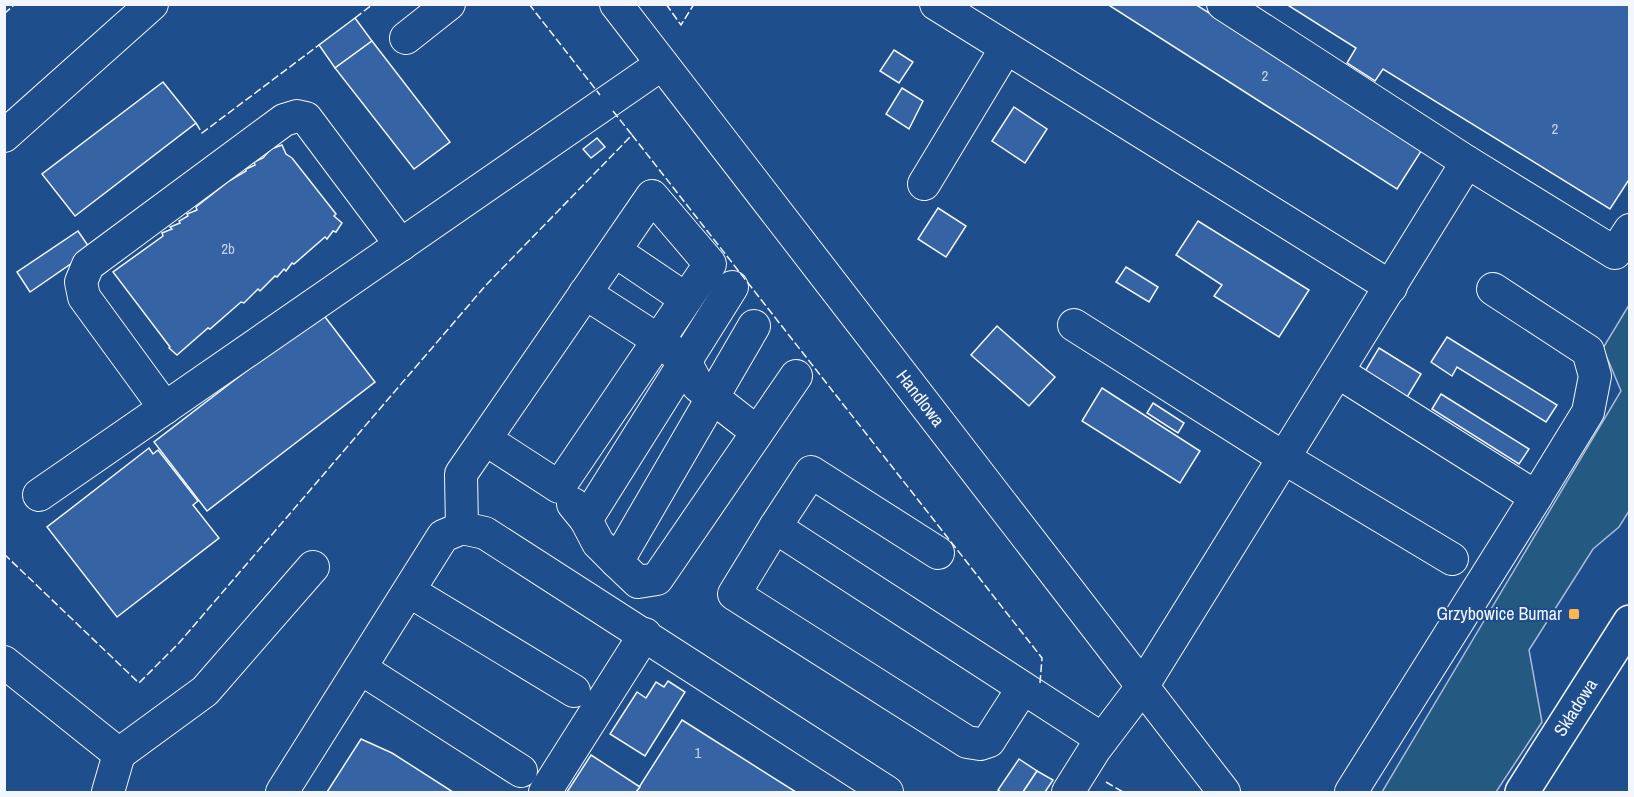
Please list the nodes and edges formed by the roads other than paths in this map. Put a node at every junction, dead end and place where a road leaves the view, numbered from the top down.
1 (152, 4) edge
2 (449, 4) edge
3 (616, 4) edge
4 (936, 4) edge
5 (1223, 4) edge
6 (406, 38) dead end
7 (1006, 48) junction
8 (662, 64) junction
9 (4, 136) edge
10 (1467, 162) junction
11 (924, 184) dead end
12 (1629, 230) edge
13 (401, 245) junction
14 (615, 251) junction
15 (732, 287) dead end
16 (1391, 287) junction
17 (1493, 289) dead end
18 (585, 293) junction
19 (686, 299) junction
20 (1074, 325) dead end
21 (754, 326) dead end
22 (658, 340) junction
23 (685, 361) junction
24 (1338, 372) junction
25 (796, 376) dead end
26 (712, 398) junction
27 (165, 408) junction
28 (757, 432) junction
29 (485, 439) junction
30 (1284, 458) junction
31 (559, 487) junction
32 (39, 495) dead end
33 (1536, 497) junction
34 (586, 520) junction
35 (775, 527) junction
36 (462, 528) junction
37 (938, 553) dead end
38 (1452, 559) dead end
39 (617, 562) junction
40 (313, 567) dead end
41 (409, 591) junction
42 (1629, 622) edge
43 (645, 634) junction
44 (4, 662) edge
45 (360, 668) junction
46 (1142, 687) junction
47 (1023, 688) junction
48 (574, 691) dead end
49 (1102, 739) junction
50 (119, 754) junction
51 (521, 771) dead end
52 (108, 792) edge
53 (282, 792) edge
54 (545, 792) edge
55 (887, 792) edge
56 (1068, 792) edge
57 (1224, 792) edge
58 (1351, 792) edge
59 (1522, 792) edge

1 - 9 street
2 - 6 street
3 - 8 street, Handlowa
4 - 7 street
5 - 10 street
7 - 11 street
7 - 16 street
8 - 13 street
8 - 46 street, Handlowa
10 - 12 street
10 - 16 street
13 - 27 street
13 - 27 street
14 - 18 street
14 - 19 street
14 - 19 street
15 - 23 street
16 - 24 street
17 - 33 street
18 - 22 street
18 - 29 street
19 - 22 street
20 - 30 street
21 - 26 street
22 - 23 street
22 - 31 street
23 - 26 street
23 - 34 street
24 - 30 street
24 - 33 street
25 - 28 street
26 - 28 street
26 - 39 street
27 - 32 street
28 - 39 street
29 - 31 street
29 - 36 street
30 - 38 street
30 - 46 street
31 - 34 street
33 - 58 street
34 - 39 street
35 - 37 street
35 - 47 street
35 - 47 street
36 - 41 street
36 - 43 street
40 - 50 street
41 - 45 street
41 - 48 street
42 - 59 main road, Składowa
43 - 54 street
43 - 55 street
44 - 50 street
45 - 51 street
45 - 53 street
46 - 49 street
46 - 57 street, Handlowa
47 - 49 street
49 - 56 street
50 - 52 street

